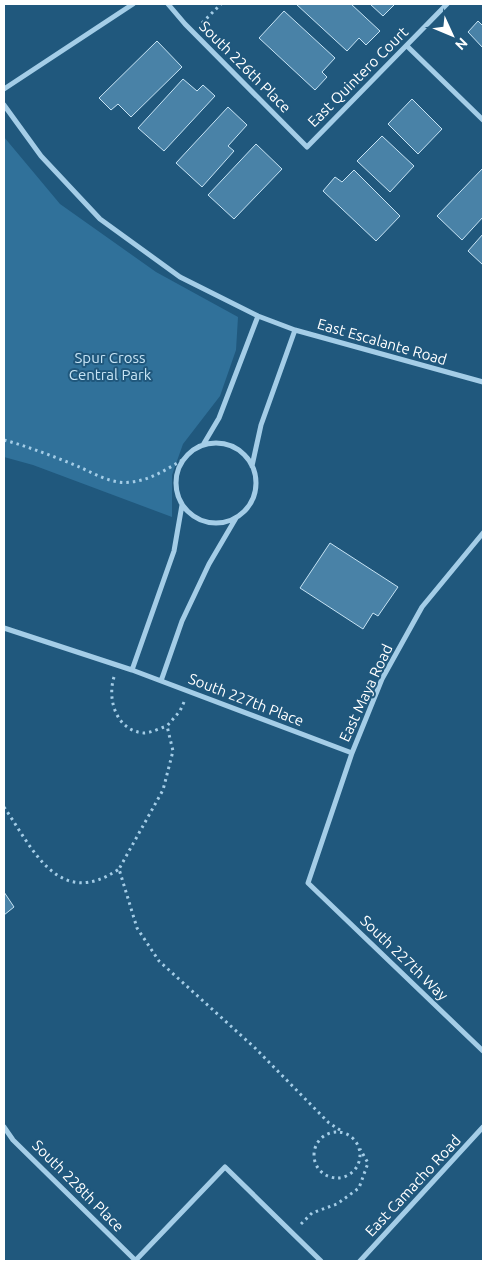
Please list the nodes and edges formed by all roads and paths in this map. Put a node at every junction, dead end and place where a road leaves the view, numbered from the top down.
1 (133, 4) edge
2 (168, 4) edge
3 (221, 4) edge
4 (447, 4) edge
5 (193, 32) junction
6 (408, 46) junction
7 (4, 89) edge
8 (4, 105) edge
9 (483, 120) edge
10 (307, 146) joint
11 (258, 316) junction
12 (295, 330) junction
13 (483, 382) edge
14 (4, 440) edge
15 (203, 445) junction
16 (184, 459) junction
17 (252, 466) junction
18 (182, 505) junction
19 (236, 518) junction
20 (483, 533) edge
21 (4, 628) edge
22 (118, 665) junction
23 (132, 670) junction
24 (161, 681) junction
25 (186, 690) junction
26 (167, 726) junction
27 (352, 753) junction
28 (4, 807) edge
29 (119, 869) junction
30 (308, 882) joint
31 (483, 1051) edge
32 (4, 1127) edge
33 (483, 1127) edge
34 (343, 1132) junction
35 (360, 1149) junction
36 (292, 1234) junction
37 (136, 1261) edge
38 (321, 1261) edge
39 (360, 1261) edge

1 - 7 street
2 - 5 street, South 226th Place
3 - 5 path
4 - 6 street, East Quintero Court
5 - 10 street, South 226th Place
6 - 9 street
6 - 10 street, East Quintero Court
8 - 11 street, East Escalante Road
11 - 12 street, East Escalante Road
11 - 15 street
12 - 13 street, East Escalante Road
12 - 17 street
14 - 16 path
15 - 16 street
15 - 17 street
16 - 18 street
17 - 19 street
18 - 19 street
18 - 23 street
19 - 24 street
20 - 27 street, East Maya Road
21 - 22 street, South 227th Place
22 - 23 street, South 227th Place
22 - 26 path
23 - 24 street, South 227th Place
24 - 25 street, South 227th Place
25 - 26 path
25 - 27 street, South 227th Place
26 - 29 path
27 - 30 street, East Maya Road
28 - 29 path
29 - 34 path
30 - 31 street, South 227th Way
32 - 37 street, South 228th Place
33 - 39 street, East Camacho Road
34 - 35 path
34 - 35 path
35 - 36 path
36 - 37 street
36 - 38 street

